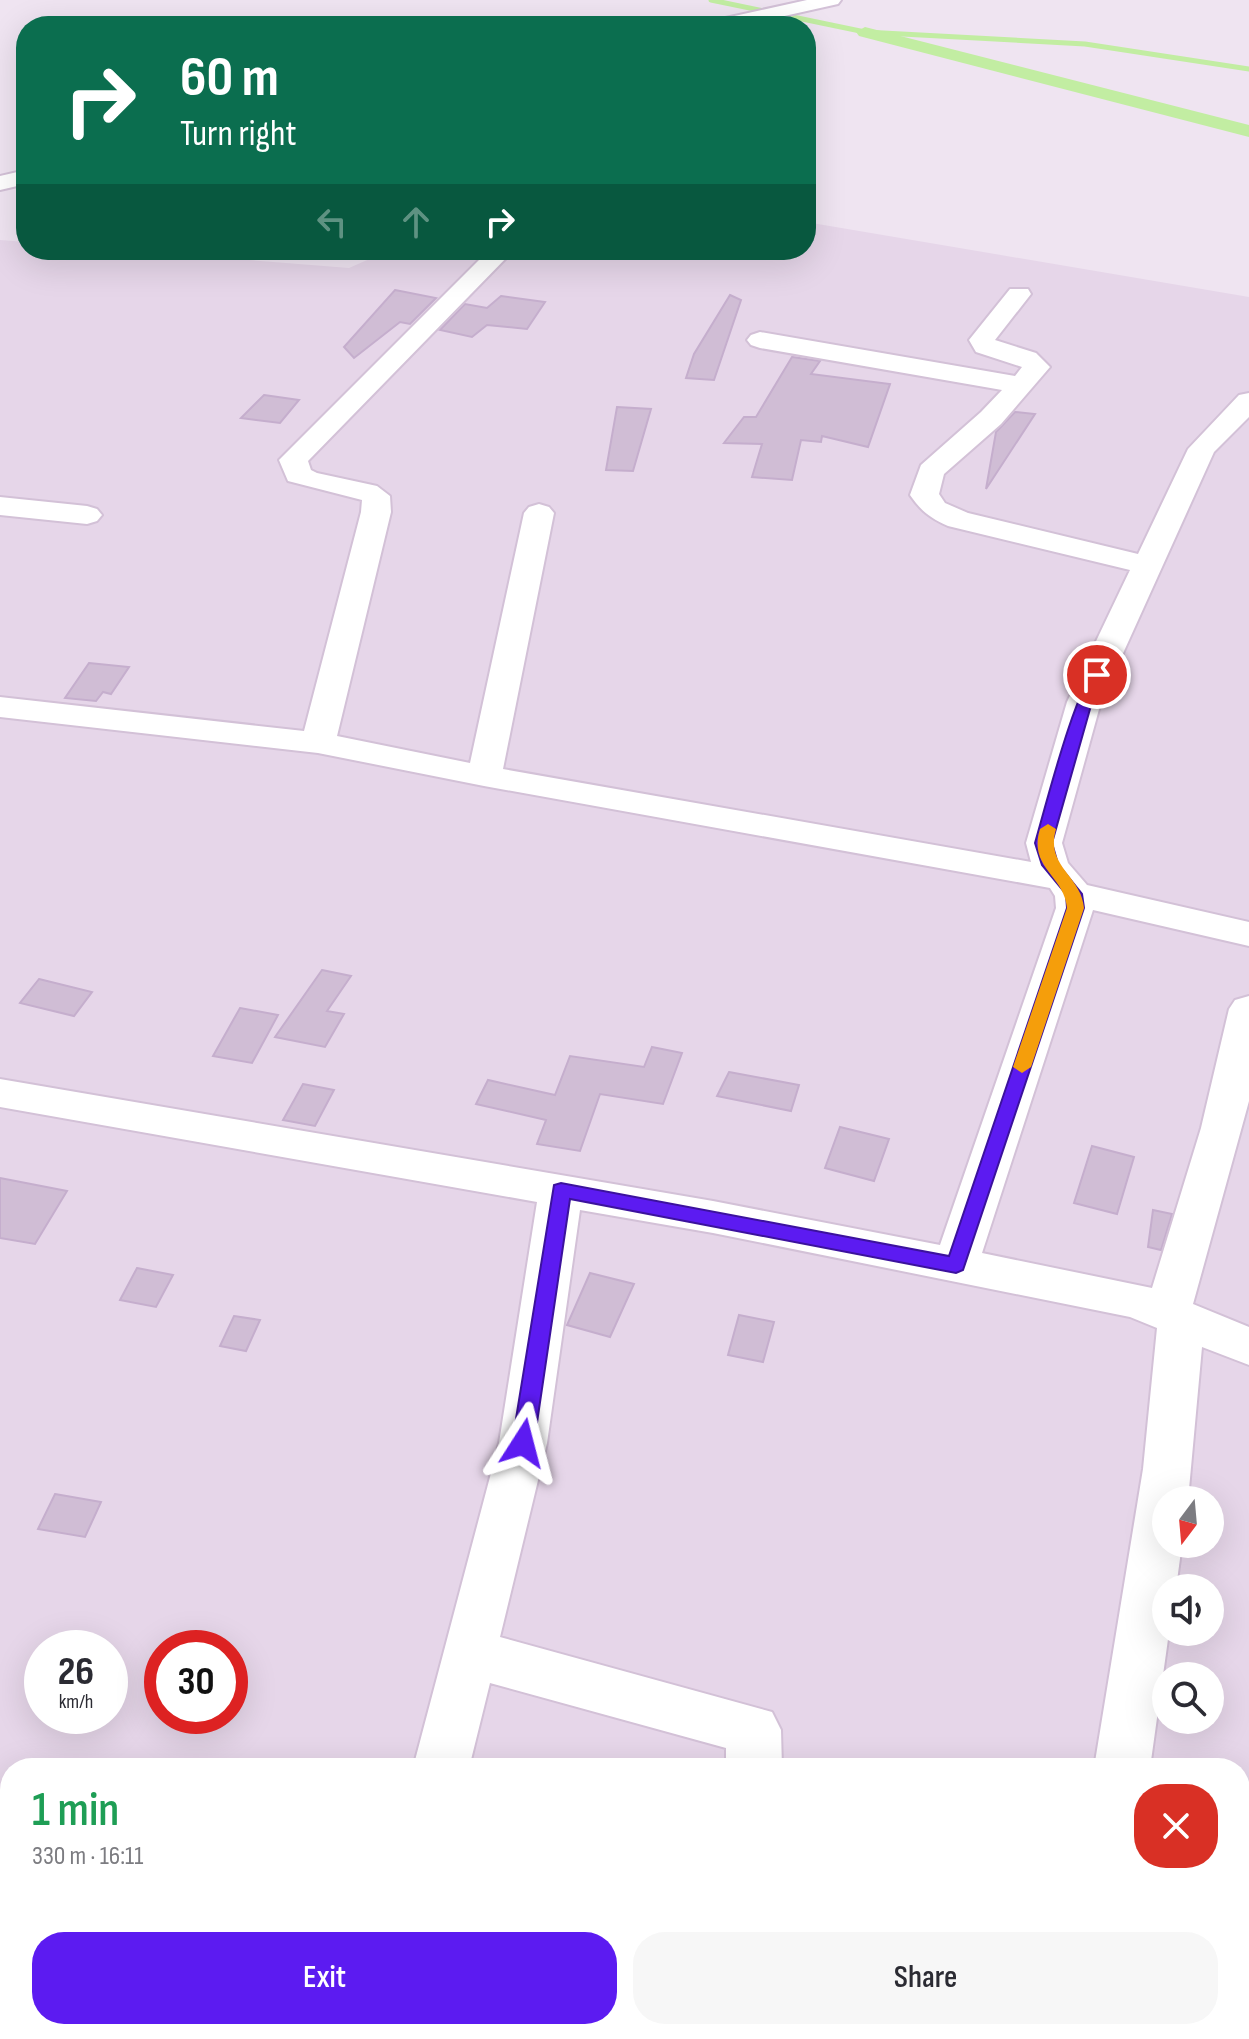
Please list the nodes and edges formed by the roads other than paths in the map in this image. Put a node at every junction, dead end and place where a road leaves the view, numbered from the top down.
1 (832, 0) edge
2 (759, 16) edge
3 (492, 260) edge
4 (1019, 294) dead end
5 (760, 340) dead end
6 (1021, 385) junction
7 (1249, 401) edge
8 (0, 506) edge
9 (539, 513) dead end
10 (87, 515) dead end
11 (1148, 565) junction
12 (0, 707) edge
13 (318, 743) junction
14 (484, 776) junction
15 (1068, 886) junction
16 (1249, 934) edge
17 (1249, 1009) edge
18 (0, 1093) edge
19 (561, 1190) junction
20 (956, 1265) junction
21 (1213, 1329) edge
22 (469, 1653) junction
23 (443, 1758) edge
24 (754, 1758) edge
25 (1124, 1758) edge

1 - 2 street
3 - 13 street
4 - 6 street
5 - 6 street
6 - 11 street
7 - 11 street
8 - 10 street
9 - 14 street
11 - 15 street
12 - 13 street
13 - 14 street
14 - 15 street
15 - 16 street
15 - 20 street
17 - 21 street
18 - 19 street
19 - 20 street
19 - 22 street
20 - 21 street
21 - 25 street
22 - 23 street
22 - 24 street

